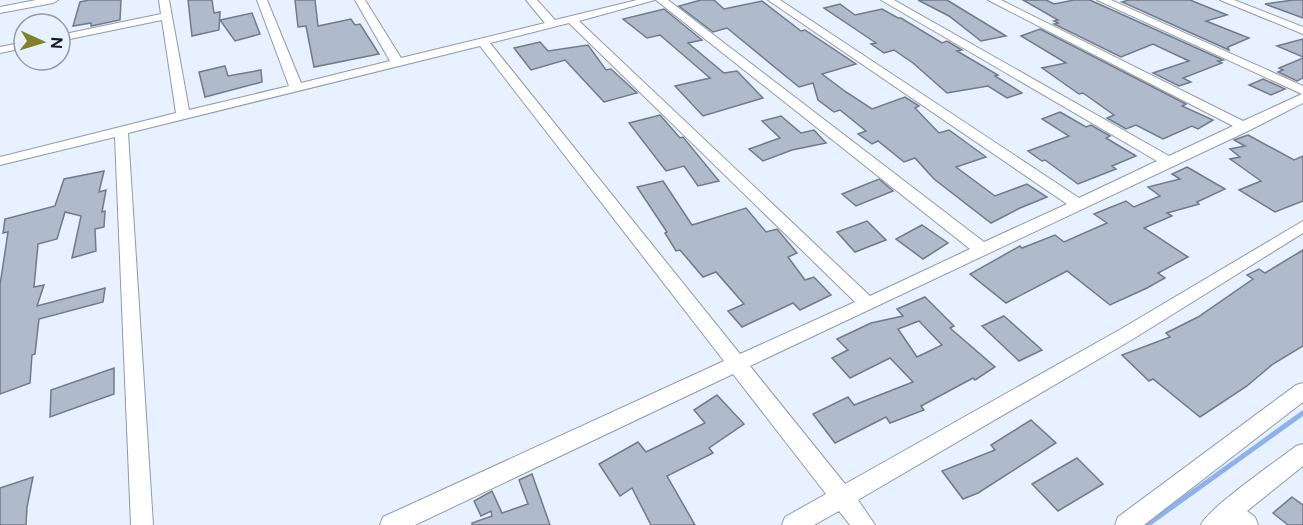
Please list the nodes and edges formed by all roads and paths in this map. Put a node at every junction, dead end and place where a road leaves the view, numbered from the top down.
1 (53, 0) edge
2 (164, 0) edge
3 (262, 0) edge
4 (360, 0) edge
5 (531, 0) edge
6 (650, 0) edge
7 (661, 0) edge
8 (773, 0) edge
9 (886, 0) edge
10 (993, 0) edge
11 (1102, 0) edge
12 (1224, 0) edge
13 (1258, 0) edge
14 (1240, 6) junction
15 (0, 10) edge
16 (167, 16) junction
17 (571, 18) junction
18 (551, 23) junction
19 (1303, 31) edge
20 (72, 36) edge
21 (482, 41) junction
22 (397, 62) junction
23 (296, 87) junction
24 (1303, 91) edge
25 (1303, 98) edge
26 (183, 115) junction
27 (1245, 127) junction
28 (121, 131) junction
29 (0, 161) edge
30 (1167, 161) junction
31 (1079, 205) junction
32 (1303, 226) edge
33 (983, 250) junction
34 (868, 304) junction
35 (736, 363) junction
36 (1303, 391) edge
37 (1303, 453) edge
38 (843, 496) junction
39 (1230, 510) junction
40 (142, 525) edge
41 (391, 525) edge
42 (793, 525) edge
43 (864, 525) edge
44 (1126, 525) edge
45 (1212, 525) edge
46 (1247, 525) edge

1 - 15 street
2 - 16 street
3 - 23 street
4 - 22 street
5 - 18 street
6 - 17 street
7 - 33 street
8 - 31 street
9 - 30 street
10 - 27 street
11 - 24 street
12 - 14 street
13 - 14 street
14 - 19 street
16 - 20 street
16 - 26 street
17 - 18 street
17 - 34 street
18 - 21 street
21 - 22 street
21 - 35 street
22 - 23 street
23 - 26 street
25 - 27 street
26 - 28 street
27 - 30 street
28 - 29 street
28 - 40 street
30 - 31 street
31 - 33 street
32 - 38 street
33 - 34 street
34 - 35 street
35 - 38 street
35 - 41 street
36 - 44 street
37 - 39 street
38 - 42 street
38 - 43 street
39 - 45 street
39 - 46 street

